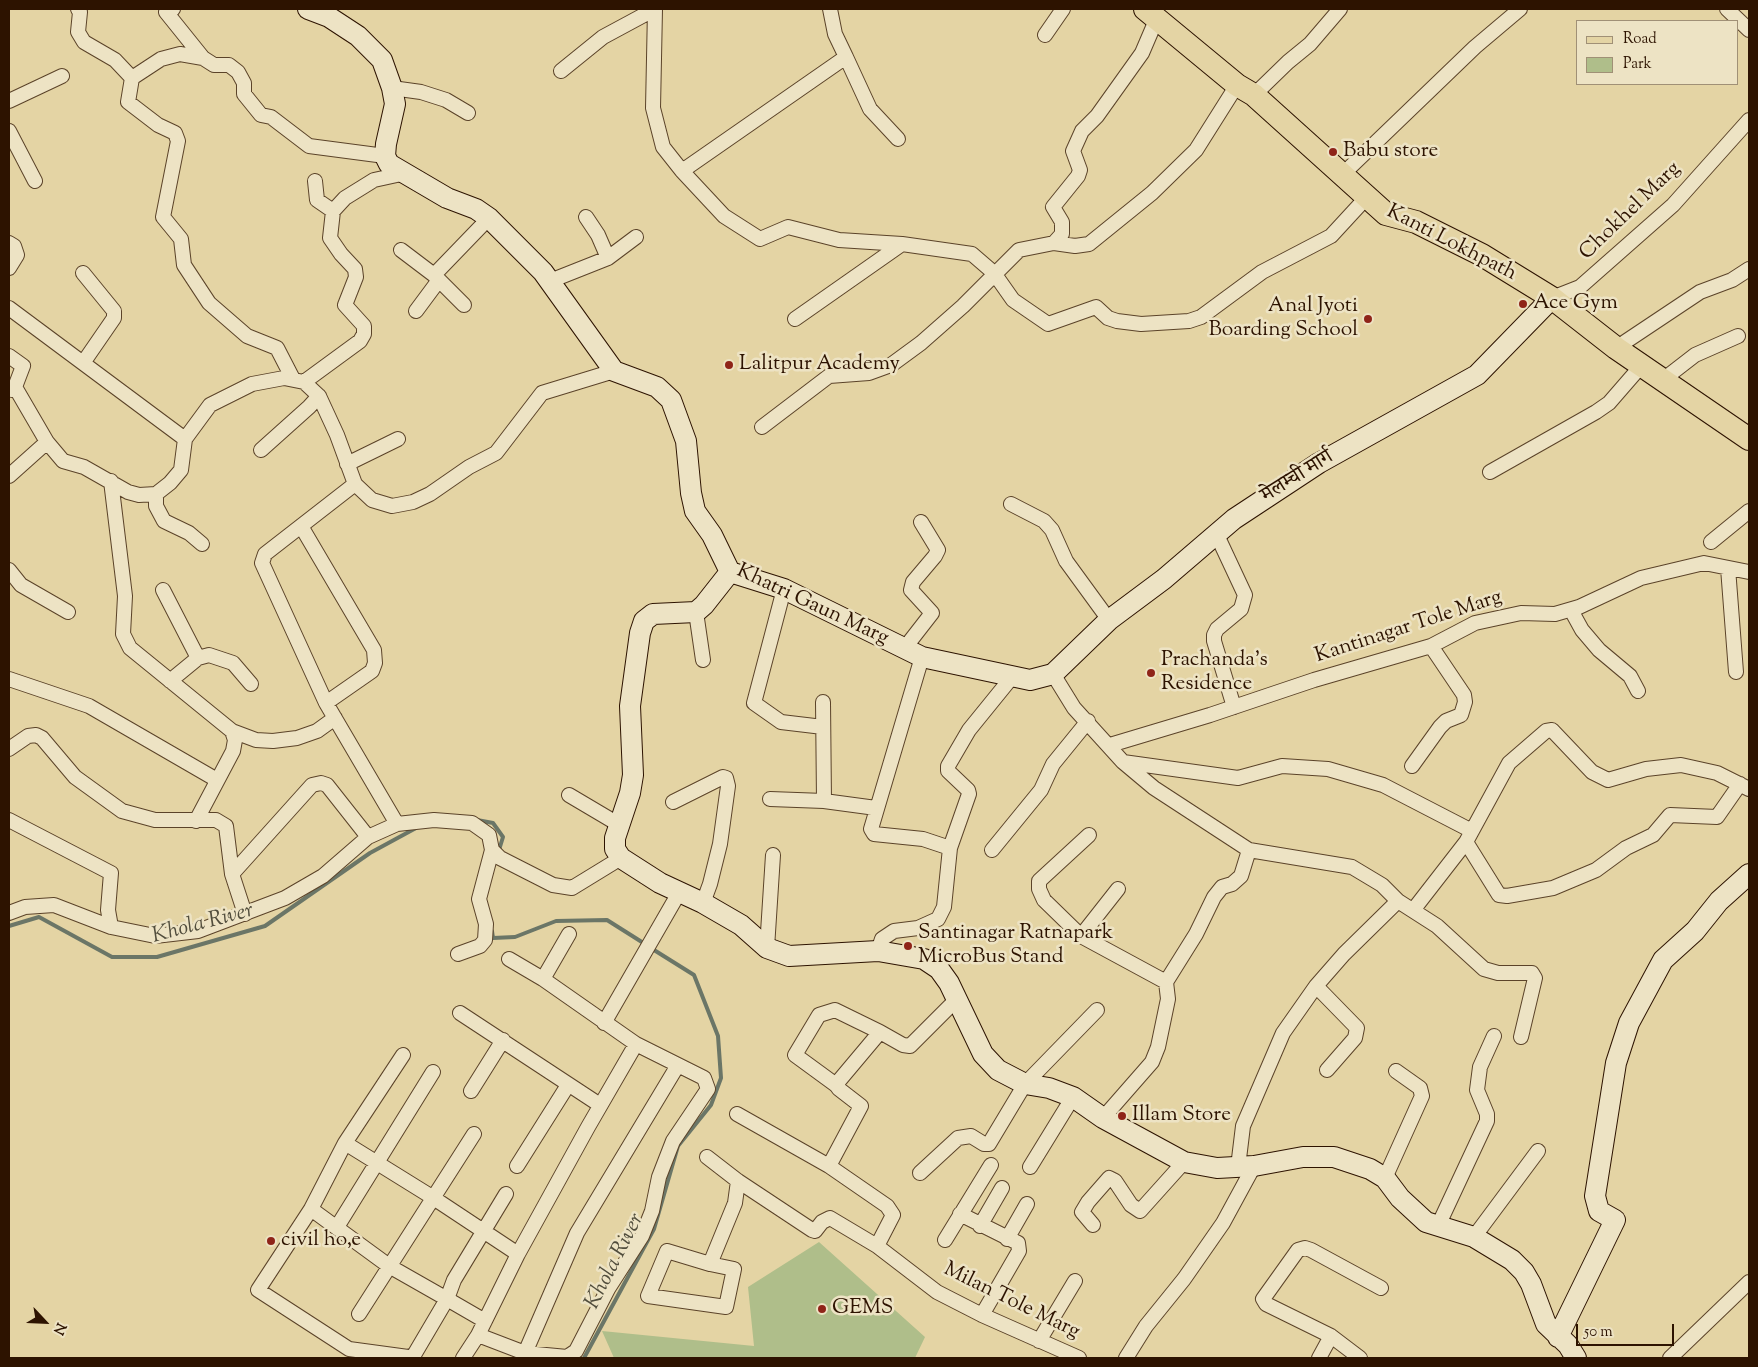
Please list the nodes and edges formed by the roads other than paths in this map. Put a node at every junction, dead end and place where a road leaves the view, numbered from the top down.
1 (78, 9) edge
2 (308, 9) edge
3 (655, 9) edge
4 (830, 9) edge
5 (1063, 9) edge
6 (1520, 9) edge
7 (1727, 9) edge
8 (167, 10) edge
9 (1337, 10) edge
10 (1151, 13) edge
11 (1749, 30) edge
12 (1045, 36) dead end
13 (846, 57) junction
14 (203, 58) junction
15 (561, 72) dead end
16 (62, 76) dead end
17 (132, 78) junction
18 (392, 88) junction
19 (1246, 90) junction
20 (9, 101) edge
21 (468, 114) dead end
22 (1749, 120) edge
23 (9, 131) edge
24 (898, 139) dead end
25 (385, 156) junction
26 (682, 171) junction
27 (406, 173) junction
28 (1343, 174) junction
29 (35, 181) dead end
30 (315, 181) dead end
31 (1366, 198) junction
32 (333, 211) junction
33 (586, 217) dead end
34 (489, 218) junction
35 (636, 238) dead end
36 (9, 243) edge
37 (1054, 243) junction
38 (902, 244) junction
39 (401, 250) dead end
40 (608, 258) junction
41 (11, 264) edge
42 (1749, 269) edge
43 (83, 273) dead end
44 (994, 273) junction
45 (436, 278) junction
46 (550, 281) junction
47 (1552, 298) junction
48 (464, 306) dead end
49 (9, 308) edge
50 (416, 311) dead end
51 (795, 319) dead end
52 (1738, 336) dead end
53 (1616, 348) junction
54 (9, 356) edge
55 (83, 363) junction
56 (1642, 365) junction
57 (624, 374) junction
58 (1664, 379) junction
59 (299, 381) junction
60 (12, 388) edge
61 (318, 396) junction
62 (762, 427) dead end
63 (185, 439) junction
64 (398, 439) dead end
65 (1749, 439) edge
66 (47, 442) junction
67 (260, 450) dead end
68 (347, 464) junction
69 (1490, 472) dead end
70 (9, 476) edge
71 (111, 481) junction
72 (355, 484) junction
73 (156, 494) junction
74 (1011, 504) dead end
75 (1749, 511) edge
76 (921, 522) dead end
77 (301, 526) junction
78 (1216, 533) junction
79 (1711, 542) dead end
80 (202, 544) dead end
81 (1728, 568) junction
82 (9, 570) edge
83 (730, 572) junction
84 (1749, 572) edge
85 (784, 589) junction
86 (163, 590) dead end
87 (1571, 610) junction
88 (68, 612) dead end
89 (696, 612) junction
90 (1109, 620) junction
91 (1431, 646) junction
92 (904, 649) junction
93 (922, 657) junction
94 (198, 658) junction
95 (703, 660) dead end
96 (1736, 672) dead end
97 (1053, 674) junction
98 (1012, 677) junction
99 (9, 679) edge
100 (170, 681) junction
101 (251, 684) dead end
102 (1638, 691) dead end
103 (823, 702) dead end
104 (326, 703) junction
105 (1234, 707) junction
106 (334, 718) junction
107 (1088, 721) junction
108 (823, 727) junction
109 (232, 731) junction
110 (1110, 745) junction
111 (9, 749) edge
112 (1123, 762) junction
113 (1412, 766) dead end
114 (217, 780) junction
115 (1745, 787) edge
116 (569, 795) dead end
117 (770, 800) dead end
118 (824, 801) junction
119 (673, 802) dead end
120 (876, 808) junction
121 (9, 820) edge
122 (196, 821) junction
123 (397, 824) junction
124 (618, 824) junction
125 (1089, 835) dead end
126 (1469, 836) junction
127 (368, 837) junction
128 (950, 848) junction
129 (492, 850) junction
130 (992, 850) dead end
131 (1249, 850) junction
132 (772, 855) dead end
133 (621, 858) junction
134 (232, 874) junction
135 (1749, 874) edge
136 (1118, 889) dead end
137 (680, 891) junction
138 (1398, 901) junction
139 (703, 903) junction
140 (1414, 909) junction
141 (9, 913) edge
142 (245, 914) junction
143 (111, 927) junction
144 (569, 934) dead end
145 (1081, 936) junction
146 (767, 948) junction
147 (878, 951) junction
148 (458, 954) dead end
149 (510, 959) dead end
150 (543, 979) junction
151 (1166, 982) junction
152 (1316, 986) junction
153 (958, 998) junction
154 (1097, 1010) dead end
155 (460, 1013) dead end
156 (604, 1023) junction
157 (880, 1032) junction
158 (1494, 1036) dead end
159 (1522, 1037) dead end
160 (503, 1040) junction
161 (636, 1044) junction
162 (403, 1055) dead end
163 (678, 1065) junction
164 (1327, 1070) dead end
165 (1396, 1071) dead end
166 (433, 1072) dead end
167 (568, 1084) junction
168 (1025, 1084) junction
169 (836, 1085) junction
170 (471, 1091) dead end
171 (1073, 1097) junction
172 (600, 1105) junction
173 (737, 1114) dead end
174 (1103, 1118) junction
175 (474, 1134) dead end
176 (346, 1143) junction
177 (1538, 1151) dead end
178 (707, 1157) dead end
179 (1184, 1162) junction
180 (376, 1163) junction
181 (991, 1165) dead end
182 (517, 1166) dead end
183 (829, 1166) junction
184 (1030, 1167) dead end
185 (1246, 1167) junction
186 (920, 1173) dead end
187 (1385, 1178) junction
188 (738, 1181) junction
189 (1002, 1188) dead end
190 (506, 1194) dead end
191 (432, 1197) junction
192 (1027, 1204) dead end
193 (311, 1209) junction
194 (960, 1214) junction
195 (1093, 1225) dead end
196 (980, 1226) junction
197 (1438, 1226) junction
198 (337, 1227) junction
199 (483, 1231) junction
200 (1474, 1237) junction
201 (1007, 1239) junction
202 (945, 1240) dead end
203 (877, 1246) junction
204 (518, 1254) junction
205 (710, 1264) junction
206 (389, 1266) junction
207 (1075, 1281) dead end
208 (1749, 1282) edge
209 (1382, 1288) dead end
210 (447, 1300) junction
211 (359, 1314) dead end
212 (982, 1315) junction
213 (485, 1321) junction
214 (478, 1335) junction
215 (1331, 1336) junction
216 (1558, 1337) junction
217 (1039, 1342) junction
218 (525, 1353) junction
219 (463, 1358) edge
220 (1079, 1358) edge
221 (1126, 1358) edge
222 (1319, 1358) edge
223 (1360, 1358) edge
224 (1576, 1358) edge
225 (1670, 1358) edge

1 - 17 street
2 - 18 main road
3 - 15 street
3 - 26 street
4 - 13 street
5 - 12 street
6 - 28 street
7 - 11 street
8 - 14 street
9 - 19 street
10 - 19 main road, Kanti Lokhpath
10 - 37 street
13 - 24 street
13 - 26 street
14 - 17 street
14 - 25 street
16 - 20 street
17 - 59 street
18 - 21 street
18 - 25 main road
19 - 28 main road, Kanti Lokhpath
19 - 37 street
22 - 47 street, Chokhel Marg
23 - 29 street
25 - 27 main road
26 - 38 street
27 - 32 street
27 - 34 main road
28 - 31 main road, Kanti Lokhpath
30 - 32 street
31 - 44 street
31 - 47 main road, Kanti Lokhpath
32 - 59 street
33 - 40 street
34 - 45 street
34 - 46 main road
35 - 40 street
36 - 41 street
37 - 44 street
38 - 44 street
38 - 51 street
39 - 45 street
40 - 46 street
42 - 53 street
43 - 55 street
44 - 62 street
45 - 48 street
45 - 50 street
46 - 57 main road
47 - 53 main road, Kanti Lokhpath
47 - 78 main road, मेलम्ची मार्ग
49 - 55 street
52 - 58 street
53 - 56 main road, Kanti Lokhpath
54 - 60 street
55 - 63 street
56 - 58 main road, Kanti Lokhpath
56 - 69 street
57 - 72 street
57 - 83 main road, Khatri Gaun Marg
58 - 65 main road, Kanti Lokhpath
59 - 61 street
59 - 63 street
60 - 66 street
61 - 67 street
61 - 68 street
63 - 73 street
64 - 68 street
66 - 70 street
66 - 71 street
68 - 72 street
71 - 73 street
71 - 100 street
72 - 77 street
73 - 80 street
74 - 90 street
75 - 79 street
76 - 92 street
77 - 104 street
77 - 104 street
78 - 90 main road, मेलम्ची मार्ग
78 - 105 street
81 - 84 street, Kantinagar Tole Marg
81 - 87 street, Kantinagar Tole Marg
81 - 96 street
82 - 88 street
83 - 85 main road, Khatri Gaun Marg
83 - 89 main road
85 - 92 main road, Khatri Gaun Marg
85 - 108 street
86 - 94 street
87 - 91 street, Kantinagar Tole Marg
87 - 102 street
89 - 95 street
89 - 124 main road
90 - 97 main road, मेलम्ची मार्ग
91 - 105 street, Kantinagar Tole Marg
91 - 113 street
92 - 93 main road, Khatri Gaun Marg
93 - 98 main road, Khatri Gaun Marg
93 - 120 street
94 - 100 street
94 - 101 street
97 - 98 main road, Khatri Gaun Marg
97 - 107 street
98 - 128 street
99 - 114 street
100 - 109 street
103 - 108 street
104 - 106 street
105 - 110 street, Kantinagar Tole Marg
106 - 109 street
106 - 123 street
107 - 110 street
107 - 130 street
108 - 118 street
109 - 114 street
110 - 112 street
111 - 122 street
112 - 126 street
112 - 131 street
114 - 122 street
115 - 126 street
115 - 126 street
116 - 124 street
117 - 118 street
118 - 120 street
119 - 139 street
120 - 128 street
121 - 143 street
122 - 134 street
123 - 127 street
123 - 129 street
124 - 133 main road
125 - 145 street
126 - 140 street
127 - 134 street
127 - 142 street
128 - 147 street
129 - 133 street
129 - 148 street
131 - 138 street
131 - 151 street
132 - 146 street
133 - 137 main road
134 - 142 street
135 - 216 main road
136 - 145 street
137 - 139 main road
137 - 156 street
138 - 140 street
138 - 152 street
139 - 146 main road
140 - 159 street
141 - 143 street
142 - 143 street
144 - 150 street
145 - 151 street
146 - 147 main road
147 - 153 main road
149 - 150 street
150 - 156 street
151 - 174 street
152 - 164 street
152 - 185 street
153 - 157 street
153 - 168 main road
154 - 168 street
155 - 160 street
156 - 161 street
157 - 169 street
157 - 169 street
158 - 197 street
160 - 167 street
160 - 170 street
161 - 163 street
161 - 172 street
162 - 176 street
163 - 218 street
163 - 218 street
165 - 187 street
166 - 180 street
167 - 172 street
167 - 182 street
168 - 171 main road
168 - 186 street
169 - 183 street
171 - 174 main road
171 - 184 street
172 - 204 street
173 - 183 street
174 - 179 main road
175 - 191 street
176 - 180 street
176 - 193 street
177 - 200 street
178 - 188 street
179 - 185 main road
179 - 195 street
180 - 191 street
180 - 198 street
181 - 194 street
183 - 203 street
185 - 187 main road
185 - 221 street
187 - 197 main road
188 - 203 street, Milan Tole Marg
188 - 205 street
189 - 196 street
190 - 199 street
191 - 199 street
191 - 206 street
192 - 201 street
193 - 198 street
193 - 210 street
194 - 196 street
194 - 202 street
196 - 201 street
197 - 200 main road
198 - 206 street
199 - 204 street
199 - 210 street
200 - 216 main road
201 - 212 street
203 - 212 street, Milan Tole Marg
204 - 213 street
205 - 205 street
206 - 210 street
206 - 211 street
207 - 217 street
208 - 225 street
209 - 215 street
210 - 213 street
212 - 217 street, Milan Tole Marg
213 - 214 street
214 - 218 street
214 - 219 street
215 - 222 street
215 - 223 street
216 - 224 main road
217 - 220 street, Milan Tole Marg

